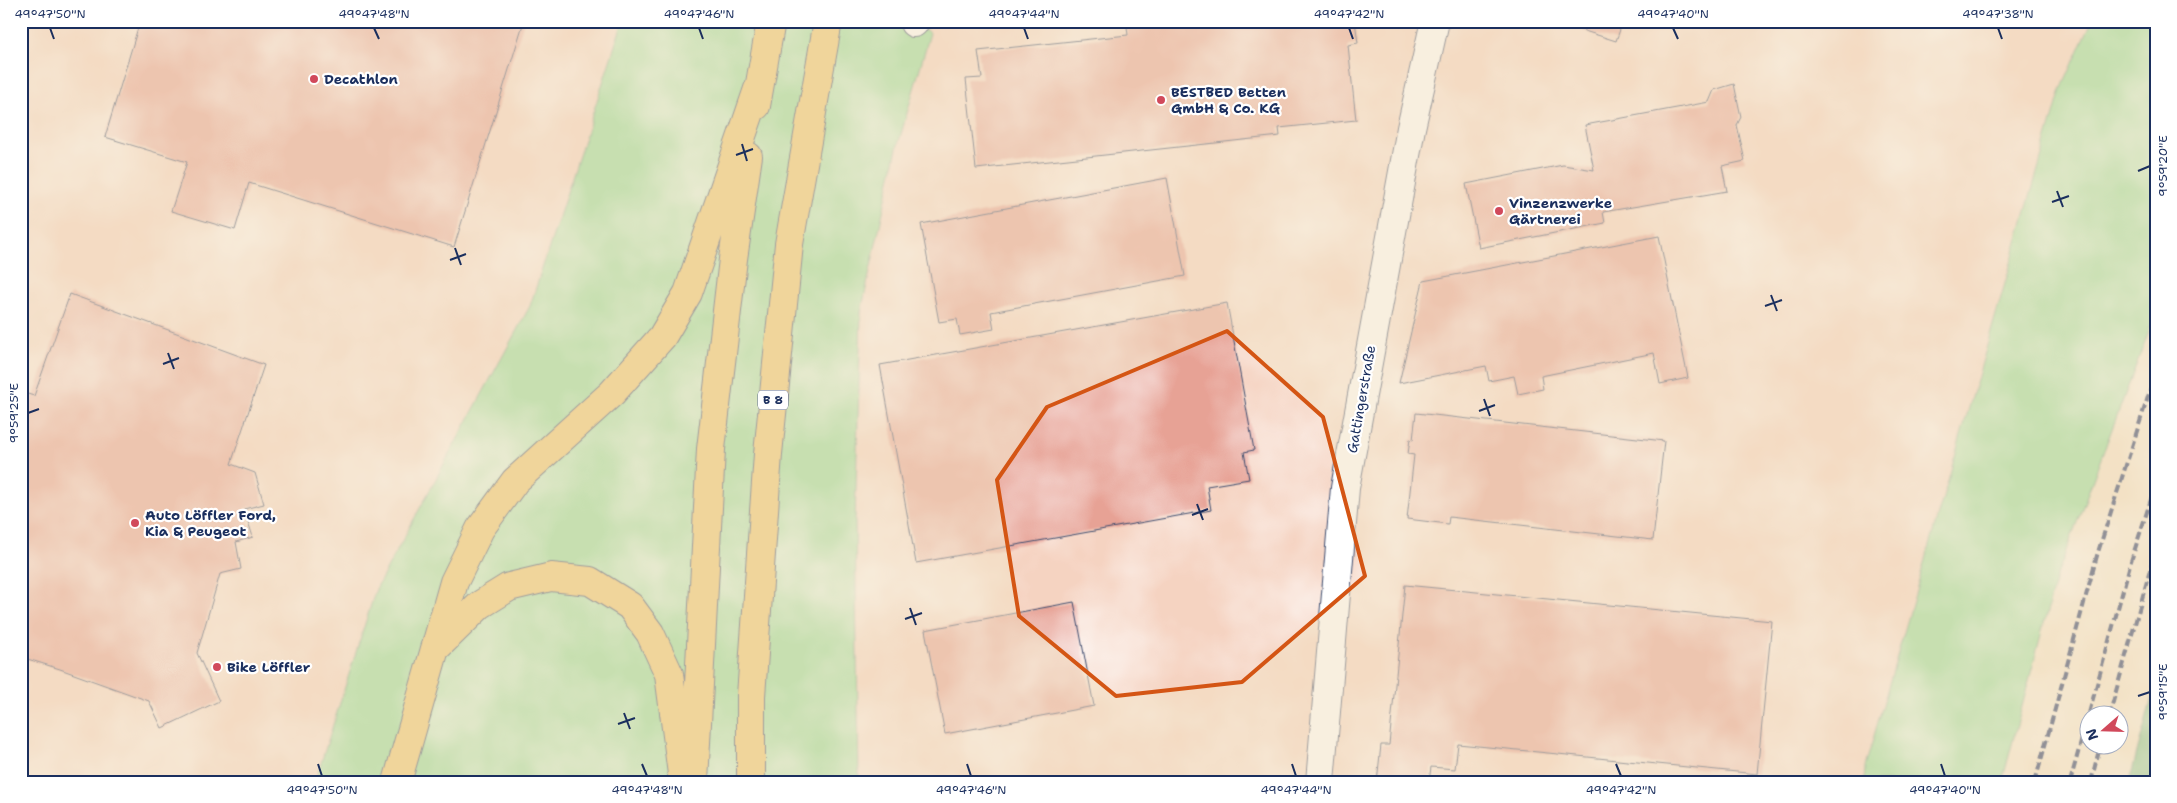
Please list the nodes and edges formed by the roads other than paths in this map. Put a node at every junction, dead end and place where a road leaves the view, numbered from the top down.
1 (771, 21) edge
2 (828, 21) edge
3 (1435, 21) edge
4 (758, 89) junction
5 (432, 652) junction
6 (397, 782) edge
7 (682, 782) edge
8 (694, 782) edge
9 (751, 782) edge
10 (1320, 782) edge

1 - 4 highway
2 - 9 highway, B 8
3 - 10 street, Gattingerstraße
4 - 5 highway
4 - 8 highway
5 - 6 highway
5 - 7 highway

